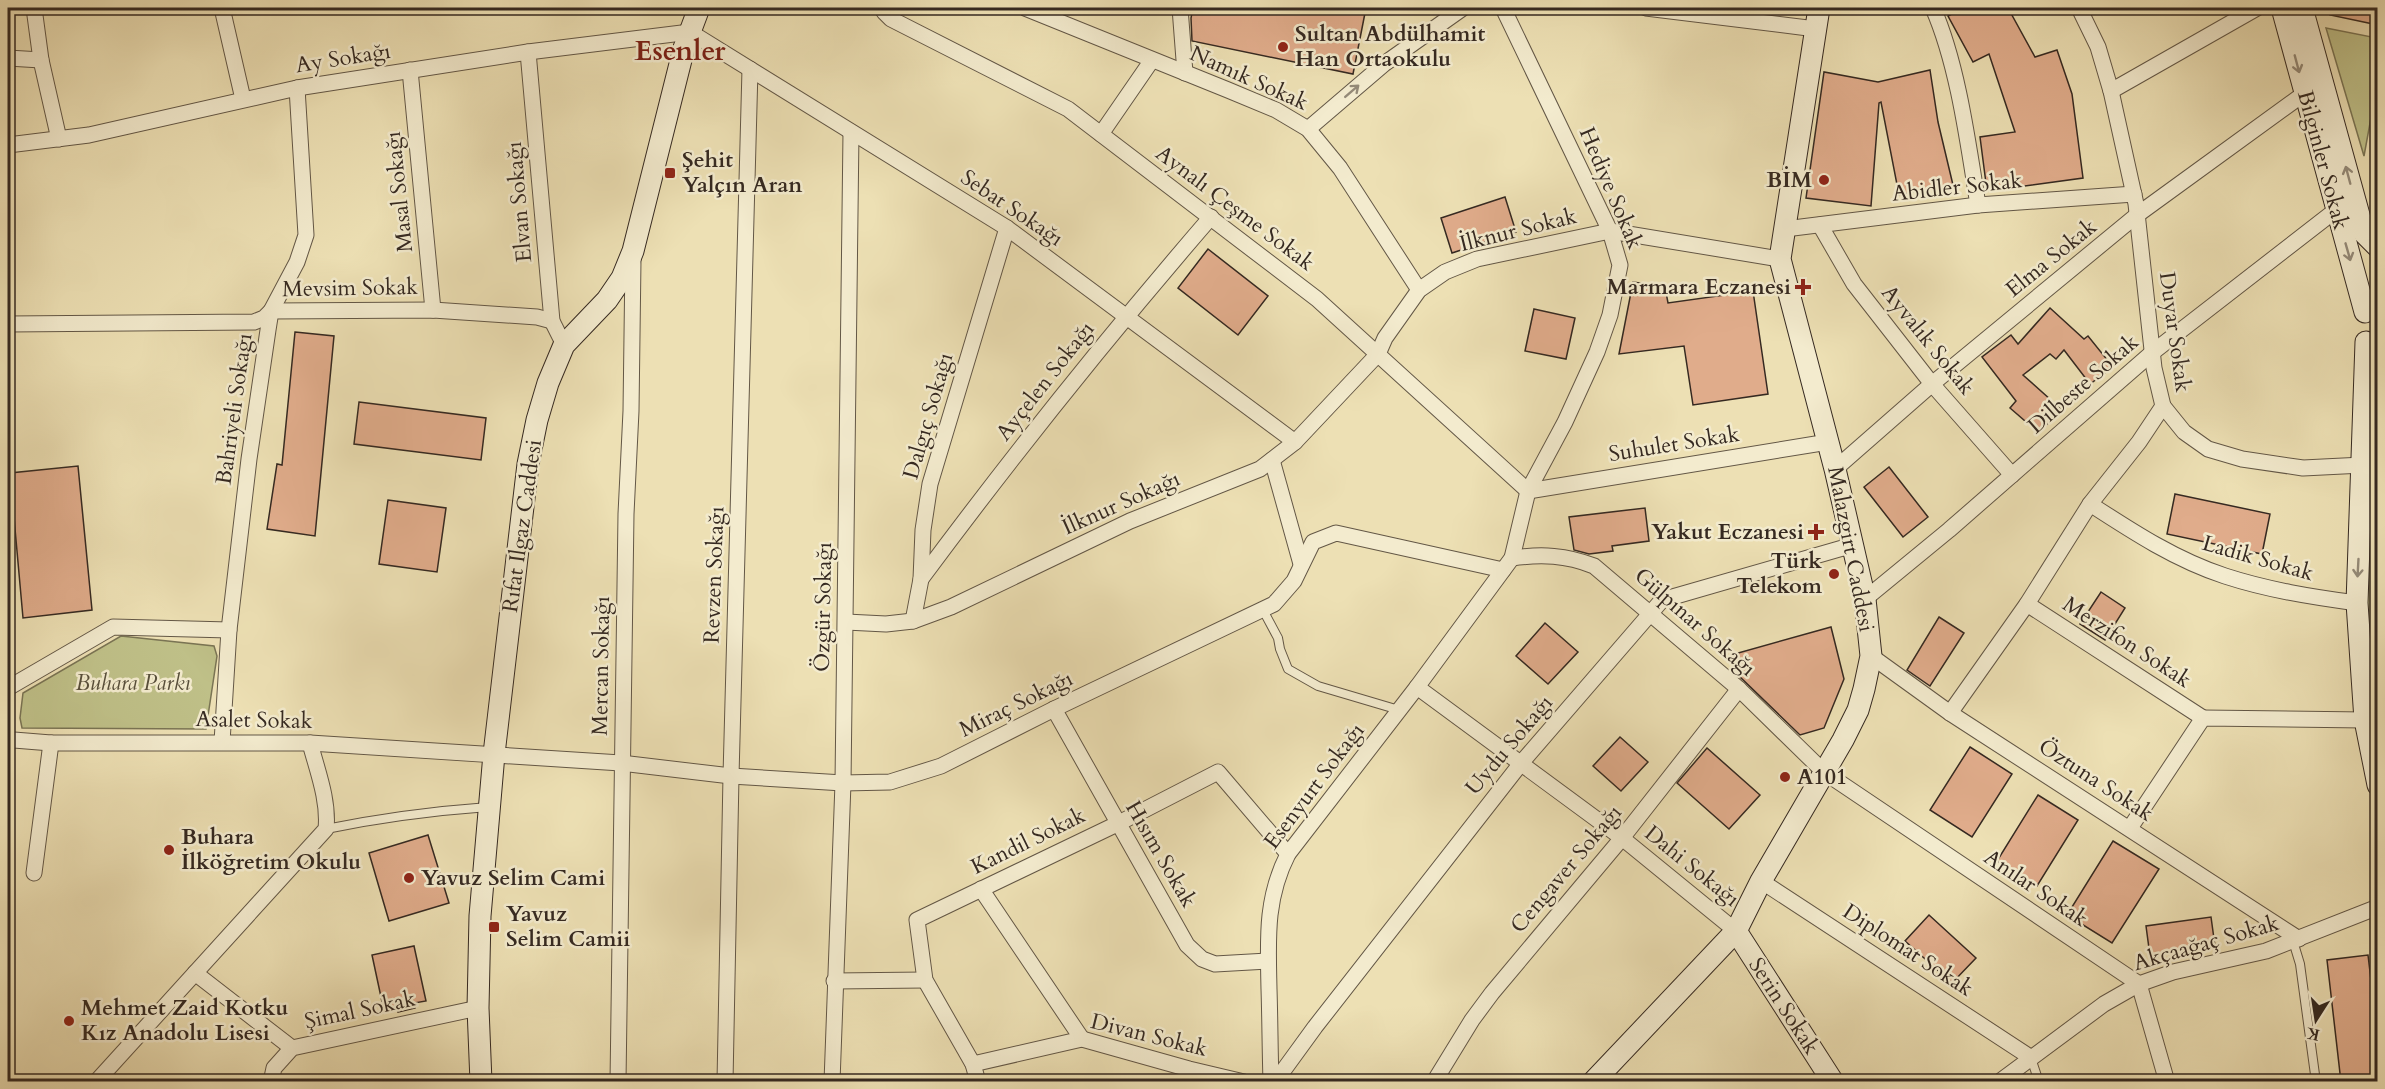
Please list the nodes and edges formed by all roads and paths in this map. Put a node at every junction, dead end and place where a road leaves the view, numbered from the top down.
1 (34, 8) edge
2 (222, 8) edge
3 (699, 8) edge
4 (886, 8) edge
5 (1025, 8) edge
6 (1180, 8) edge
7 (1463, 8) edge
8 (1503, 8) edge
9 (1646, 8) edge
10 (1819, 8) edge
11 (1933, 8) edge
12 (2079, 8) edge
13 (2258, 8) edge
14 (2282, 8) edge
15 (2302, 8) edge
16 (1691, 10) edge
17 (1816, 29) junction
18 (690, 32) junction
19 (528, 52) junction
20 (8, 58) edge
21 (40, 60) junction
22 (1152, 60) junction
23 (750, 69) junction
24 (410, 70) junction
25 (1185, 73) junction
26 (297, 88) junction
27 (2111, 91) junction
28 (2305, 93) junction
29 (243, 99) junction
30 (1308, 129) junction
31 (851, 132) junction
32 (1101, 134) junction
33 (59, 139) junction
34 (8, 145) edge
35 (2134, 194) junction
36 (1978, 205) junction
37 (2336, 210) junction
38 (2137, 215) junction
39 (1211, 217) junction
40 (1820, 225) junction
41 (1007, 228) junction
42 (1785, 229) junction
43 (1610, 231) junction
44 (2378, 247) edge
45 (633, 252) junction
46 (1780, 259) junction
47 (1419, 290) junction
48 (2378, 293) edge
49 (434, 310) junction
50 (272, 311) junction
51 (2365, 312) junction
52 (1126, 316) junction
53 (552, 321) junction
54 (8, 324) edge
55 (564, 345) junction
56 (2372, 350) edge
57 (2153, 352) junction
58 (1378, 354) junction
59 (1932, 384) junction
60 (2163, 406) junction
61 (1295, 442) junction
62 (1828, 442) junction
63 (1272, 460) junction
64 (2363, 465) junction
65 (1835, 469) junction
66 (2012, 475) junction
67 (1528, 491) junction
68 (2090, 504) junction
69 (1853, 545) junction
70 (1301, 564) junction
71 (1508, 564) junction
72 (921, 579) junction
73 (1865, 599) junction
74 (2356, 603) junction
75 (2027, 604) junction
76 (1263, 610) junction
77 (1651, 614) junction
78 (913, 621) junction
79 (846, 622) junction
80 (229, 630) junction
81 (1871, 656) junction
82 (1417, 687) junction
83 (8, 688) edge
84 (1739, 689) junction
85 (1054, 709) junction
86 (1399, 710) junction
87 (1950, 713) junction
88 (2372, 713) edge
89 (2203, 718) junction
90 (10, 738) edge
91 (222, 742) junction
92 (51, 743) junction
93 (310, 743) junction
94 (494, 754) junction
95 (1522, 762) junction
96 (621, 763) junction
97 (1824, 772) junction
98 (731, 776) junction
99 (843, 783) junction
100 (2378, 785) edge
101 (489, 807) junction
102 (1117, 824) junction
103 (2130, 828) junction
104 (326, 829) junction
105 (1622, 838) junction
106 (1288, 854) junction
107 (34, 873) dead end
108 (1761, 881) junction
109 (981, 889) junction
110 (2378, 907) edge
111 (1736, 931) junction
112 (2296, 940) junction
113 (1268, 961) junction
114 (195, 973) junction
115 (925, 980) junction
116 (834, 981) junction
117 (2139, 984) junction
118 (478, 1008) junction
119 (1082, 1039) junction
120 (292, 1048) junction
121 (2030, 1057) junction
122 (973, 1064) junction
123 (96, 1082) edge
124 (270, 1082) edge
125 (481, 1082) edge
126 (618, 1082) edge
127 (725, 1082) edge
128 (832, 1082) edge
129 (978, 1082) edge
130 (1244, 1082) edge
131 (1273, 1082) edge
132 (1434, 1082) edge
133 (1593, 1082) edge
134 (1833, 1082) edge
135 (1999, 1082) edge
136 (2039, 1082) edge
137 (2167, 1082) edge
138 (2316, 1082) edge

1 - 21 street
2 - 29 street
3 - 18 street, Rıfat Ilgaz Caddesi
4 - 32 street, Aynalı Çeşme Sokak
5 - 22 street, Namık Sokak
6 - 25 street
30 -> 7 street
8 - 43 street, Hediye Sokak
9 - 16 street
10 - 17 street, Malazgirt Caddesi
11 - 36 street
12 - 27 street, Duyar Sokak
13 - 27 street
14 -> 28 street, Bilginler Sokak
44 -> 15 street, Bilginler Sokak
16 - 17 street
17 - 42 street, Malazgirt Caddesi
18 - 19 street, Ay Sokağı
18 - 23 street, Sebat Sokağı
18 - 45 street, Rıfat Ilgaz Caddesi
19 - 24 street, Ay Sokağı
19 - 53 street, Elvan Sokağı
20 - 21 street
21 - 33 street
22 - 25 street, Namık Sokak
22 - 32 street
23 - 31 street, Sebat Sokağı
23 - 98 street, Revzen Sokağı
24 - 26 street, Ay Sokağı
24 - 49 street, Masal Sokağı
25 - 30 street, Namık Sokak
26 - 29 street, Ay Sokağı
26 - 50 street, Bahriyeli Sokağı
27 - 35 street, Duyar Sokak
28 - 37 street, Bilginler Sokak
28 - 38 street, Elma Sokak
29 - 33 street, Ay Sokağı
30 - 47 street, Namık Sokak
31 - 41 street, Sebat Sokağı
31 - 79 street, Özgür Sokağı
32 - 39 street, Aynalı Çeşme Sokak
33 - 34 street, Ay Sokağı
35 - 36 street, Abidler Sokak
35 - 38 street, Duyar Sokak
36 - 40 street, Abidler Sokak
37 -> 51 street, Bilginler Sokak
37 - 57 street, Dilbeste Sokak
38 - 57 street, Duyar Sokak
38 - 59 street, Elma Sokak
39 - 52 street, Ayçelen Sokağı
39 - 58 street, Aynalı Çeşme Sokak
40 - 42 street, Abidler Sokak
40 - 59 street, Ayvalık Sokak
41 - 52 street, Sebat Sokağı
41 - 72 street, Dalgıç Sokağı
42 - 46 street, Malazgirt Caddesi
43 - 46 street, İlknur Sokak
43 - 47 street, İlknur Sokak
43 - 67 street, Hediye Sokak
45 - 55 street, Rıfat Ilgaz Caddesi
45 - 96 street, Mercan Sokağı
46 - 62 street, Malazgirt Caddesi
47 - 58 street, İlknur Sokak
48 - 51 street
49 - 50 street, Mevsim Sokak
49 - 53 street, Mevsim Sokak
50 - 54 street, Mevsim Sokak
50 - 80 street, Bahriyeli Sokağı
51 - 56 street, Bilginler Sokak
52 - 61 street, Sebat Sokağı
52 - 72 street, Ayçelen Sokağı
53 - 55 street, Elvan Sokağı
55 - 94 street, Rıfat Ilgaz Caddesi
56 - 64 street, Bilginler Sokak
57 - 60 street, Duyar Sokak
57 - 66 street, Dilbeste Sokak
58 - 61 street, İlknur Sokağı
58 - 67 street, Aynalı Çeşme Sokak
59 - 65 street, Elma Sokak
59 - 66 street, Ayvalık Sokak
60 - 64 street
60 - 68 street, Duyar Sokak
61 - 63 street, İlknur Sokağı
62 - 65 street, Malazgirt Caddesi
62 - 67 street, Suhulet Sokak
63 - 70 street
63 - 78 street, İlknur Sokağı
64 -> 74 street, Bilginler Sokak
65 - 69 street, Malazgirt Caddesi
66 - 73 street, Dilbeste Sokak
67 - 71 street, Hediye Sokak
68 - 74 street, Ladik Sokak
68 - 75 street, Duyar Sokak
69 - 73 street, Malazgirt Caddesi
69 - 77 street, Uydu Sokağı
70 - 71 street, Miraç Sokağı
70 - 76 street, Miraç Sokağı
71 - 77 street, Gülpınar Sokağı
71 - 82 street, Esenyurt Sokağı
72 - 78 street, Dalgıç Sokağı
73 - 81 street, Malazgirt Caddesi
74 - 88 street, Bilginler Sokak
75 - 87 street, Duyar Sokak
75 - 89 street, Merzifon Sokak
76 - 85 street, Miraç Sokağı
76 - 86 lane
77 - 84 street, Gülpınar Sokağı
77 - 95 street, Uydu Sokağı
78 - 79 street, İlknur Sokağı
79 - 99 street, Özgür Sokağı
80 - 83 street
80 - 91 street, Bahriyeli Sokağı
81 - 87 street, Öztuna Sokak
81 - 97 street, Malazgirt Caddesi
82 - 86 street, Esenyurt Sokağı
82 - 95 street, Dahi Sokağı
84 - 97 street, Gülpınar Sokağı
84 - 105 street, Cengaver Sokağı
85 - 99 street, Miraç Sokağı
85 - 102 street, Hısım Sokak
86 - 106 street, Esenyurt Sokağı
87 - 103 street, Öztuna Sokak
88 - 89 street
88 - 100 street, Bilginler Sokak
89 - 103 street
90 - 92 street, Asalet Sokak
91 - 92 street, Asalet Sokak
91 - 93 street, Asalet Sokak
92 - 107 street
93 - 94 street, Asalet Sokak
93 - 104 street
94 - 96 street, Miraç Sokağı
94 - 101 street, Rıfat Ilgaz Caddesi
95 - 105 street, Dahi Sokağı
95 - 131 street, Uydu Sokağı
96 - 98 street, Miraç Sokağı
96 - 126 street, Mercan Sokağı
97 - 108 street, Malazgirt Caddesi
97 - 117 street, Anılar Sokak
98 - 99 street, Miraç Sokağı
98 - 127 street, Revzen Sokağı
99 - 116 street, Özgür Sokağı
101 - 104 lane
101 - 118 street, Rıfat Ilgaz Caddesi
102 - 106 street, Kandil Sokak
102 - 109 street, Kandil Sokak
102 - 113 street, Hısım Sokak
103 - 112 street, Öztuna Sokak
104 - 114 street
105 - 111 street, Dahi Sokağı
105 - 132 street, Cengaver Sokağı
106 - 113 street, Esenyurt Sokağı
108 - 111 street, Malazgirt Caddesi
108 - 121 street, Diplomat Sokak
109 - 115 street, Kandil Sokak
109 - 119 street
110 - 112 street, Akçaağaç Sokak
111 - 133 street, Malazgirt Caddesi
111 - 134 street, Serin Sokak
112 - 117 street, Akçaağaç Sokak
112 - 138 lane
113 - 131 street, Esenyurt Sokağı
114 - 120 street
114 - 123 street
115 - 116 street
115 - 122 street, Kandil Sokak
116 - 128 street, Özgür Sokağı
117 - 121 street, Akçaağaç Sokak
117 - 137 street
118 - 120 street, Şimal Sokak
118 - 125 street, Rıfat Ilgaz Caddesi
119 - 122 street, Divan Sokak
119 - 130 street, Divan Sokak
120 - 124 street, Şimal Sokak
121 - 135 street, Akçaağaç Sokak
121 - 136 lane
122 - 129 street, Kandil Sokak

